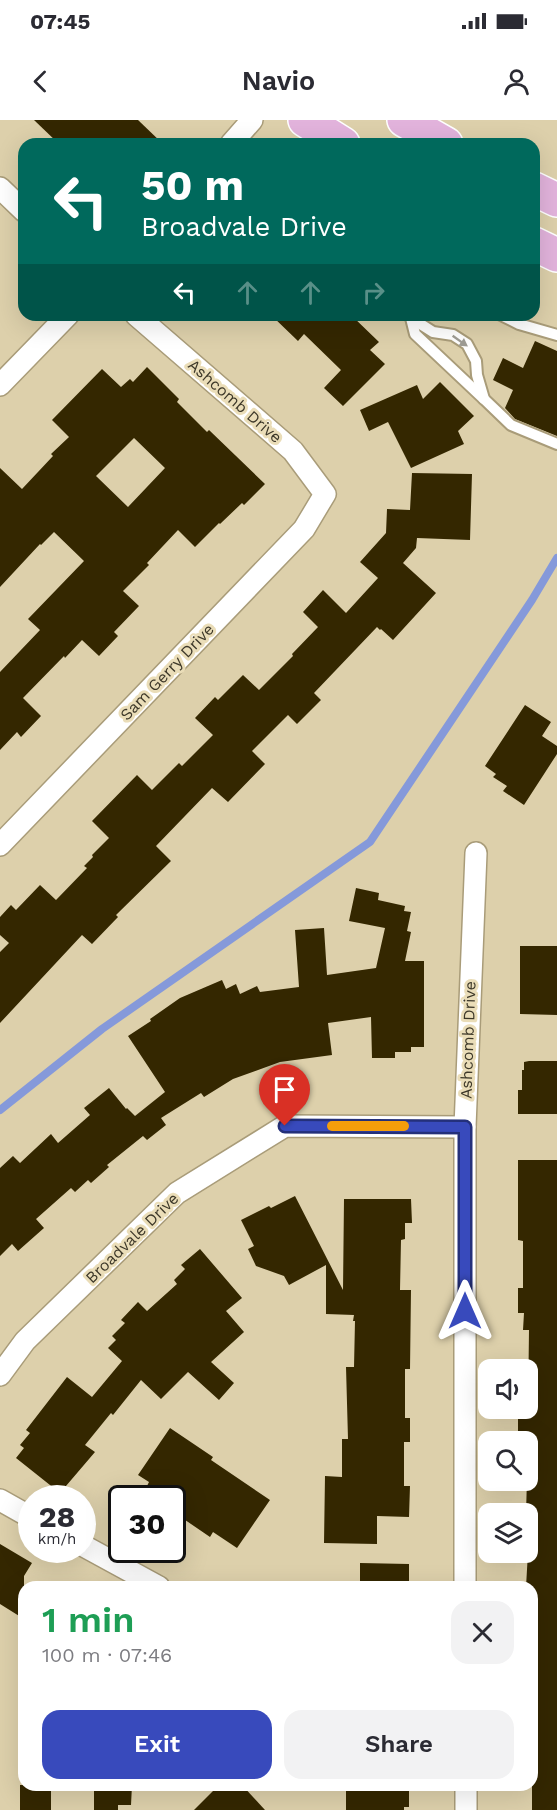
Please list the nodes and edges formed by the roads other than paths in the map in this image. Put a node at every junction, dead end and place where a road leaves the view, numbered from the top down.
1 (252, 120) edge
2 (305, 120) edge
3 (404, 120) edge
4 (236, 138) edge
5 (334, 138) edge
6 (436, 138) edge
7 (0, 188) edge
8 (540, 192) edge
9 (557, 200) edge
10 (18, 205) edge
11 (540, 247) edge
12 (557, 255) edge
13 (62, 321) edge
14 (143, 321) edge
15 (411, 321) edge
16 (417, 321) edge
17 (513, 321) edge
18 (557, 335) edge
19 (0, 385) edge
20 (484, 399) junction
21 (557, 444) edge
22 (325, 494) joint
23 (0, 845) edge
24 (476, 854) dead end
25 (465, 1127) junction
26 (0, 1375) edge
27 (0, 1500) edge
28 (18, 1510) edge
29 (96, 1553) edge
30 (148, 1581) edge
31 (465, 1581) edge
32 (465, 1791) edge
33 (466, 1810) edge

1 - 4 street
2 - 5 main road
3 - 6 main road
7 - 10 street
8 - 9 main road
11 - 12 main road
13 - 19 street
14 - 22 street, Ashcomb Drive
15 - 20 lane
16 -> 20 lane
17 - 18 lane
20 - 21 lane
22 - 23 street, Sam Gerry Drive
24 - 25 street, Ashcomb Drive
25 - 26 street, Broadvale Drive
25 - 31 street, Ashcomb Drive
27 - 28 street
29 - 30 street
32 - 33 street

